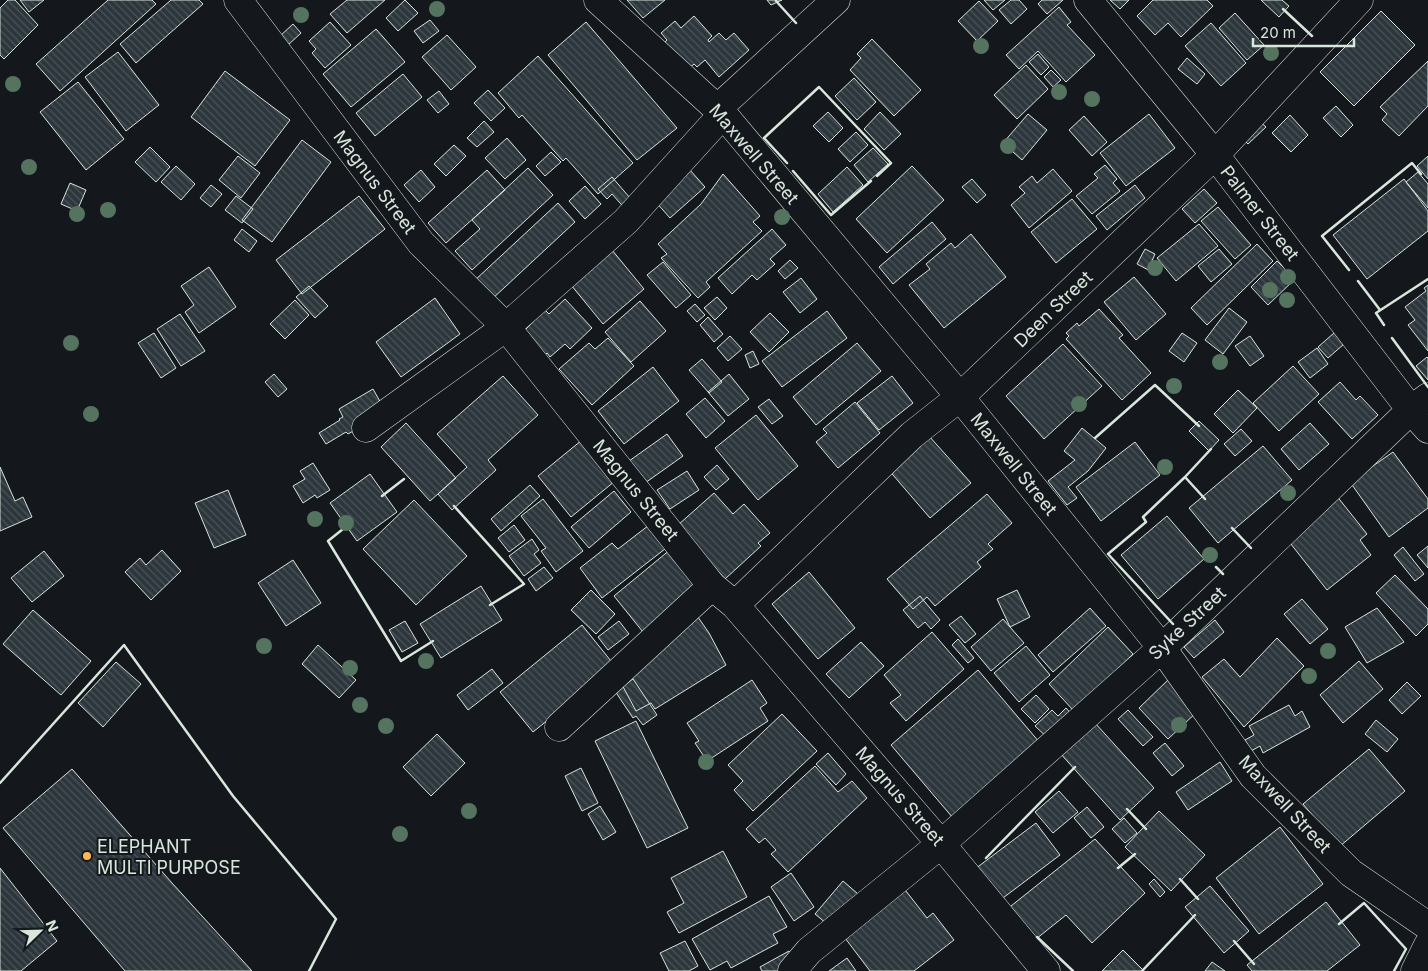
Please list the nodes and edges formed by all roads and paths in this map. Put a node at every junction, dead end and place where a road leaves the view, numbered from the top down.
1 (238, 0) edge
2 (598, 0) edge
3 (836, 0) edge
4 (1088, 0) edge
5 (1359, 0) edge
6 (720, 112) junction
7 (1215, 155) junction
8 (506, 327) junction
9 (960, 397) junction
10 (1422, 412) edge
11 (366, 428) dead end
12 (712, 586) junction
13 (735, 605) junction
14 (1162, 648) junction
15 (559, 727) dead end
16 (941, 844) junction
17 (1428, 926) edge
18 (1428, 945) edge
19 (792, 971) edge
20 (1046, 971) edge
21 (1415, 971) edge

1 - 8 main road, Magnus Street
2 - 6 main road, Maxwell Street
3 - 6 main road
4 - 7 main road, Palmer Street
5 - 7 main road, Deen Street
6 - 8 main road
6 - 9 main road, Maxwell Street
7 - 9 main road, Deen Street
7 - 10 main road, Palmer Street
8 - 11 main road
8 - 12 main road, Magnus Street
9 - 13 main road, Deen Street
9 - 14 main road, Maxwell Street
10 - 14 main road, Syke Street
12 - 13 main road, Magnus Street
12 - 15 main road
13 - 16 main road, Magnus Street
14 - 16 main road, Syke Street
14 - 17 main road, Maxwell Street
16 - 19 main road, Syke Street
16 - 20 main road, Magnus Street
18 - 21 main road

